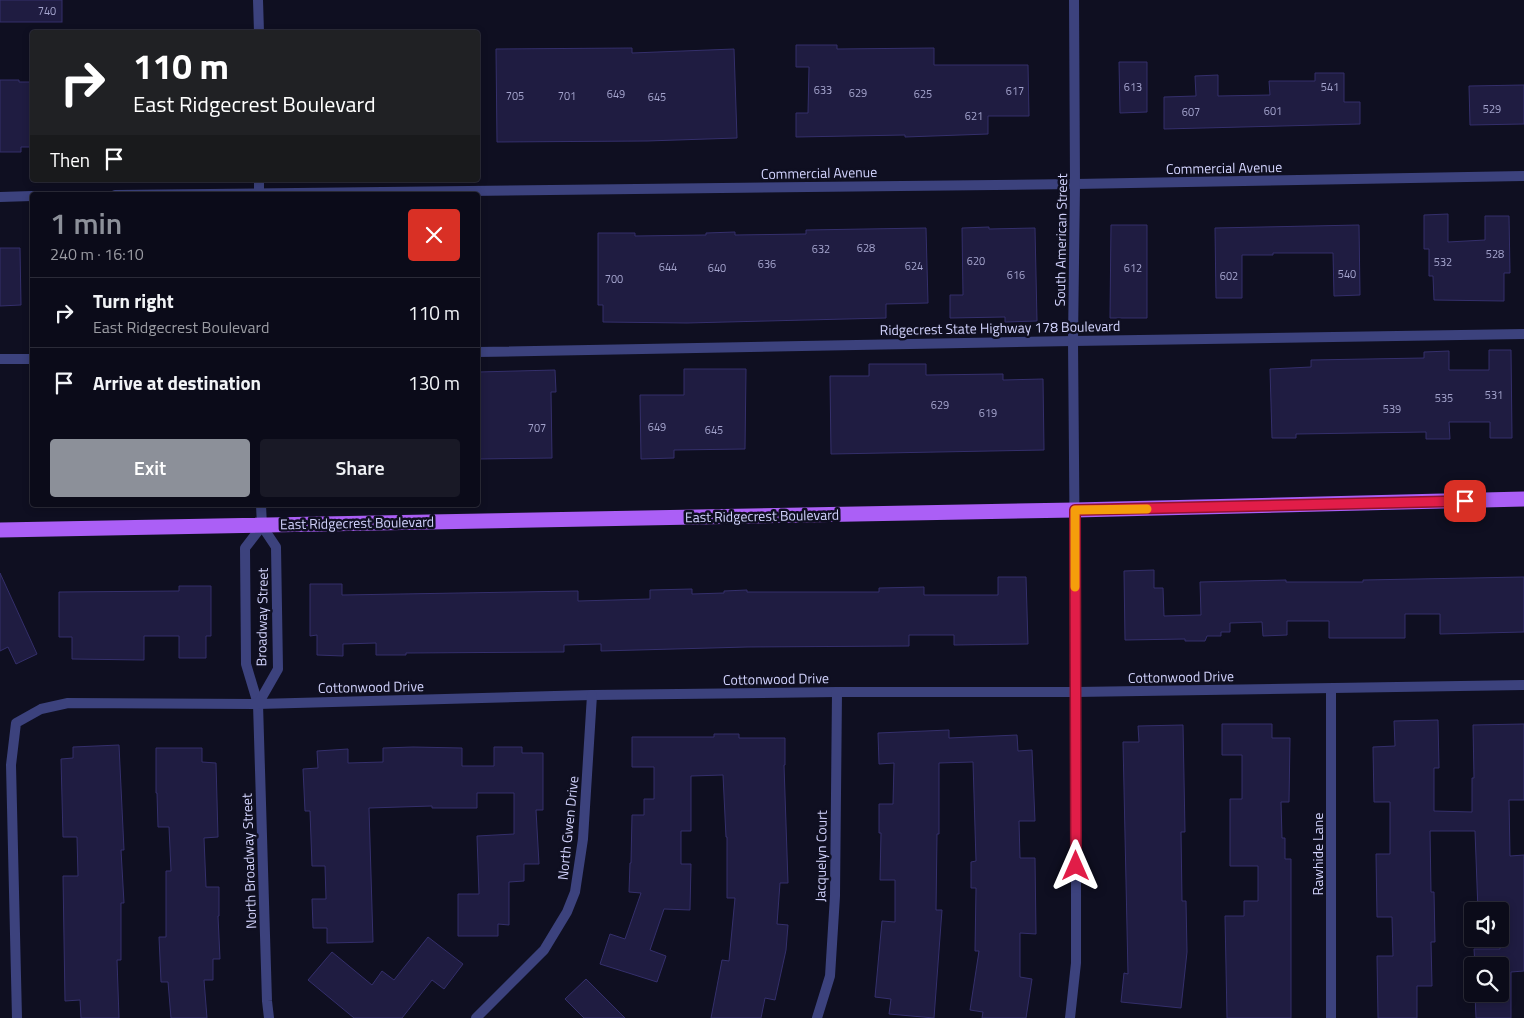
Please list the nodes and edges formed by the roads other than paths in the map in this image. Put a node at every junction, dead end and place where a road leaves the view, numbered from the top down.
1 (258, 0) edge
2 (1074, 0) edge
3 (258, 30) edge
4 (1524, 176) edge
5 (1076, 184) junction
6 (422, 192) edge
7 (30, 196) edge
8 (0, 197) edge
9 (1524, 334) edge
10 (1073, 341) junction
11 (480, 352) edge
12 (0, 359) edge
13 (30, 359) edge
14 (1524, 499) edge
15 (261, 507) edge
16 (1075, 510) junction
17 (262, 526) junction
18 (0, 530) edge
19 (1524, 685) edge
20 (1331, 689) junction
21 (837, 692) junction
22 (1076, 692) junction
23 (592, 695) junction
24 (258, 704) junction
25 (17, 1018) edge
26 (269, 1018) edge
27 (476, 1018) edge
28 (818, 1018) edge
29 (1070, 1018) edge
30 (1332, 1018) edge

1 - 3 street
2 - 5 street, South American Street
4 - 5 street, Commercial Avenue
5 - 6 street, Commercial Avenue
5 - 10 street, South American Street
7 - 8 street
9 - 10 street, Ridgecrest State Highway 178 Boulevard
10 - 11 street, Ridgecrest State Highway 178 Boulevard
10 - 16 street, South American Street
12 - 13 street
14 - 16 main road, East Ridgecrest Boulevard
15 - 17 street, Broadway Street
16 - 17 main road, East Ridgecrest Boulevard
16 - 22 street, South American Street
17 - 18 main road, East Ridgecrest Boulevard
17 - 24 street, Broadway Street
17 - 24 street, Broadway Street
19 - 20 street, Cottonwood Drive
20 - 22 street, Cottonwood Drive
20 - 30 street, Rawhide Lane
21 - 22 street, Cottonwood Drive
21 - 23 street, Cottonwood Drive
21 - 28 street, Jacquelyn Court
22 - 29 street, South American Street
23 - 24 street, Cottonwood Drive
23 - 27 street, North Gwen Drive
24 - 25 street, Cottonwood Drive
24 - 26 street, North Broadway Street

